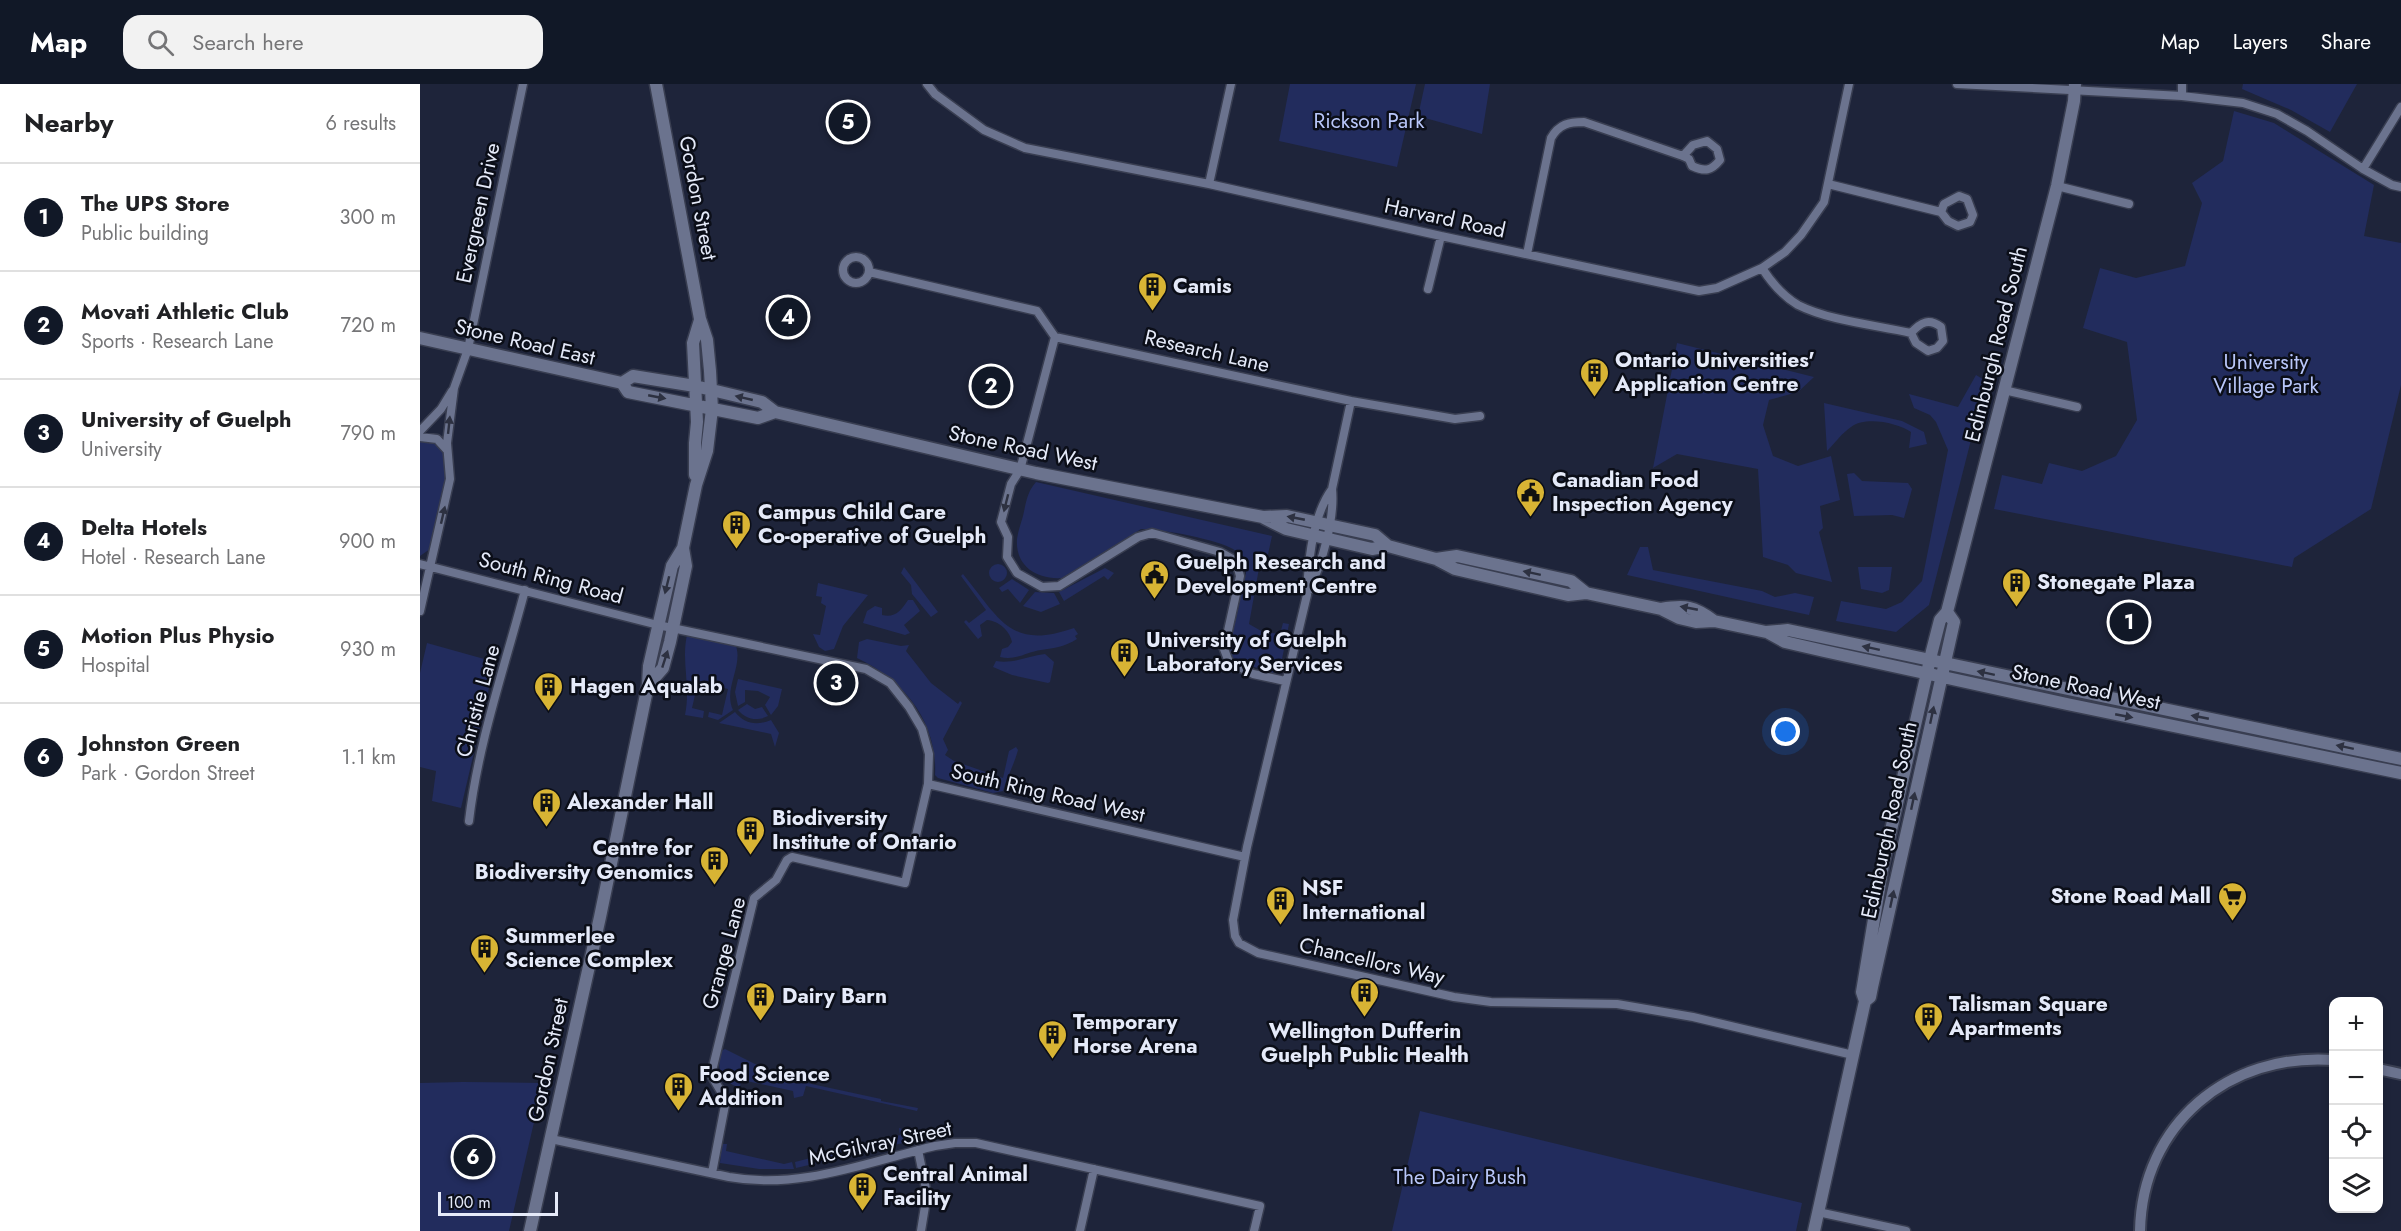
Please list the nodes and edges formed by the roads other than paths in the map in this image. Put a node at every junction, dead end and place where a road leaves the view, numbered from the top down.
1 (523, 84) edge
2 (656, 84) edge
3 (927, 84) edge
4 (1231, 84) edge
5 (1849, 84) edge
6 (1956, 84) edge
7 (1964, 84) edge
8 (2182, 84) edge
9 (2075, 87) edge
10 (2182, 96) junction
11 (2401, 107) edge
12 (1683, 156) dead end
13 (2363, 169) junction
14 (1209, 184) junction
15 (1828, 184) junction
16 (2057, 186) junction
17 (2401, 187) edge
18 (2129, 204) dead end
19 (1941, 212) dead end
20 (1441, 236) junction
21 (1527, 255) junction
22 (1762, 268) junction
23 (869, 272) dead end
24 (1428, 290) dead end
25 (700, 319) junction
26 (1911, 333) dead end
27 (1055, 336) junction
28 (420, 338) edge
29 (468, 349) junction
30 (622, 383) junction
31 (695, 386) junction
32 (454, 388) junction
33 (710, 390) junction
34 (2004, 390) junction
35 (1351, 401) junction
36 (697, 406) junction
37 (2077, 407) dead end
38 (712, 409) junction
39 (775, 412) junction
40 (1480, 416) dead end
41 (420, 430) edge
42 (420, 437) edge
43 (450, 462) junction
44 (1020, 470) junction
45 (696, 485) junction
46 (1322, 530) junction
47 (683, 548) junction
48 (420, 564) edge
49 (430, 567) junction
50 (525, 590) junction
51 (420, 611) edge
52 (1947, 612) junction
53 (658, 625) junction
54 (672, 628) junction
55 (1928, 667) junction
56 (1942, 670) junction
57 (1285, 681) junction
58 (648, 685) junction
59 (2085, 694) junction
60 (2067, 704) junction
61 (2401, 759) edge
62 (2401, 772) edge
63 (928, 784) junction
64 (468, 821) dead end
65 (1245, 857) junction
66 (1865, 1001) junction
67 (1853, 1055) junction
68 (2329, 1060) edge
69 (2383, 1070) edge
70 (2401, 1074) edge
71 (551, 1139) junction
72 (918, 1150) junction
73 (1094, 1169) junction
74 (712, 1173) junction
75 (1818, 1212) junction
76 (530, 1231) edge
77 (921, 1231) edge
78 (1080, 1231) edge
79 (1254, 1231) edge
80 (1814, 1231) edge
81 (1906, 1231) edge
82 (2140, 1231) edge

1 - 29 street, Evergreen Drive
2 - 25 main road, Gordon Street
3 - 14 street, Harvard Road
4 - 14 street
5 - 15 street, Harvard Road
6 - 7 street
7 - 9 street
8 - 10 street
9 - 10 street
9 - 16 main road, Edinburgh Road South
10 - 13 street
11 - 13 street
12 - 21 street
13 - 17 street
14 - 20 street, Harvard Road
15 - 19 street
15 - 22 street, Harvard Road
16 - 18 street
16 - 34 main road, Edinburgh Road South
20 - 21 street, Harvard Road
20 - 24 street
21 - 22 street, Harvard Road
22 - 26 street
23 - 27 street
25 - 31 main road, Gordon Street
25 - 33 main road, Gordon Street
27 - 35 street, Research Lane
27 - 44 street
28 - 29 main road, Stone Road East
29 - 30 main road, Stone Road East
29 - 32 street, Evergreen Drive
30 - 31 main road, Stone Road East
30 -> 36 main road, Stone Road East
31 - 33 main road, Stone Road East
31 - 36 main road, Gordon Street
32 - 41 street
43 -> 32 street
33 - 38 main road, Gordon Street
39 -> 33 main road, Stone Road West
34 - 37 street
34 - 52 main road, Edinburgh Road South
35 - 40 street, Research Lane
35 - 46 street
36 - 38 main road, Stone Road East
36 - 45 main road, Gordon Street
38 - 39 main road, Stone Road West
38 - 45 main road, Gordon Street
39 - 44 main road, Stone Road West
42 - 43 street
49 -> 43 street
44 - 46 main road, Stone Road West
44 -> 57 street
45 - 47 main road, Gordon Street
46 - 55 main road, Stone Road West
46 - 57 street, Chancellors Way
47 -> 53 main road, Gordon Street
47 - 54 main road, Gordon Street
48 - 49 street, South Ring Road
49 - 50 street, South Ring Road
49 - 51 street
50 - 53 street, South Ring Road
50 - 64 street, Christie Lane
52 - 55 main road, Edinburgh Road South
52 - 56 main road, Edinburgh Road South
53 - 54 street, South Ring Road
53 - 58 main road, Gordon Street
58 -> 54 main road, Gordon Street
54 - 63 street, South Ring Road West
55 - 56 main road, Stone Road West
55 - 66 main road, Edinburgh Road South
59 -> 56 main road, Stone Road West
56 - 60 main road, Stone Road West
66 -> 56 main road, Edinburgh Road South
57 - 65 street, Chancellors Way
58 - 71 main road, Gordon Street
59 - 60 main road
61 -> 59 main road, Stone Road West
60 -> 62 main road, Stone Road West
63 - 65 street, South Ring Road West
63 - 74 street, Grange Lane
65 - 67 street, Chancellors Way
66 - 67 main road, Edinburgh Road South
67 - 75 main road, Edinburgh Road South
68 - 82 street
69 - 70 street
71 - 74 street, McGilvray Street
71 - 76 main road, Gordon Street
72 - 73 street, McGilvray Street
72 - 74 street, McGilvray Street
72 - 77 street
73 - 78 street
73 - 79 street, McGilvray Street
75 - 80 main road, Edinburgh Road South
75 - 81 street

